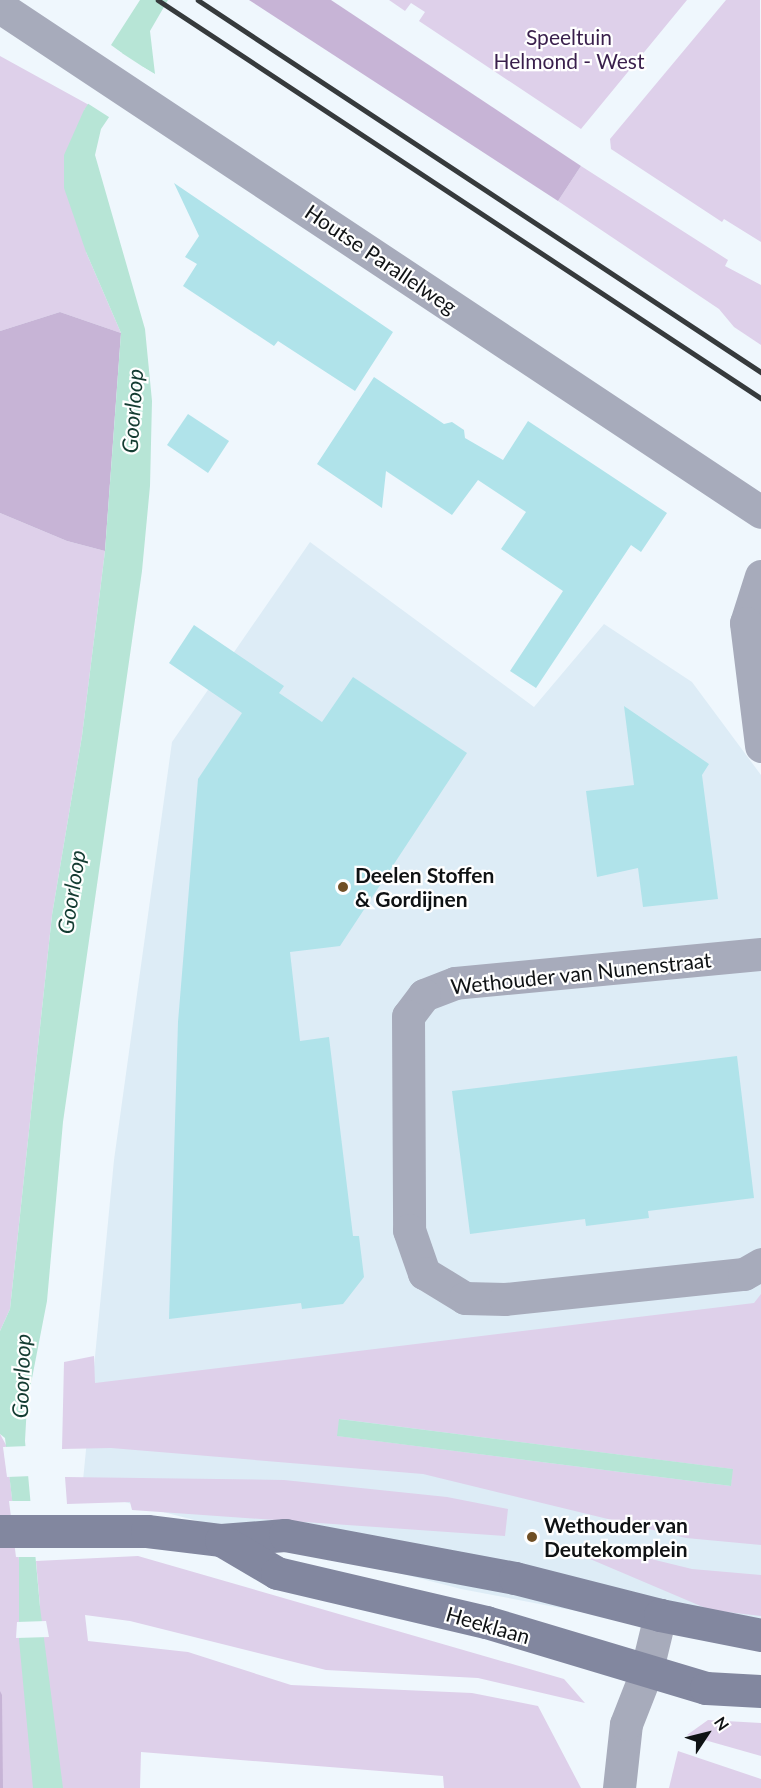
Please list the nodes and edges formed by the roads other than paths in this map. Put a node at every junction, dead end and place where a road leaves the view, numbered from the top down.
1 (0, 7) edge
2 (761, 512) edge
3 (761, 576) edge
4 (761, 746) edge
5 (761, 954) edge
6 (761, 1264) edge
7 (0, 1531) edge
8 (221, 1540) junction
9 (660, 1615) junction
10 (761, 1635) edge
11 (646, 1673) junction
12 (761, 1691) edge
13 (619, 1788) edge

1 - 2 street, Houtse Parallelweg
3 - 4 street
5 - 6 street, Wethouder van Nunenstraat
7 - 8 main road, Heeklaan
8 - 9 main road, Heeklaan
8 - 11 main road, Heeklaan
9 - 10 main road, Heeklaan
9 - 11 street
11 - 12 main road, Heeklaan
11 - 13 street

